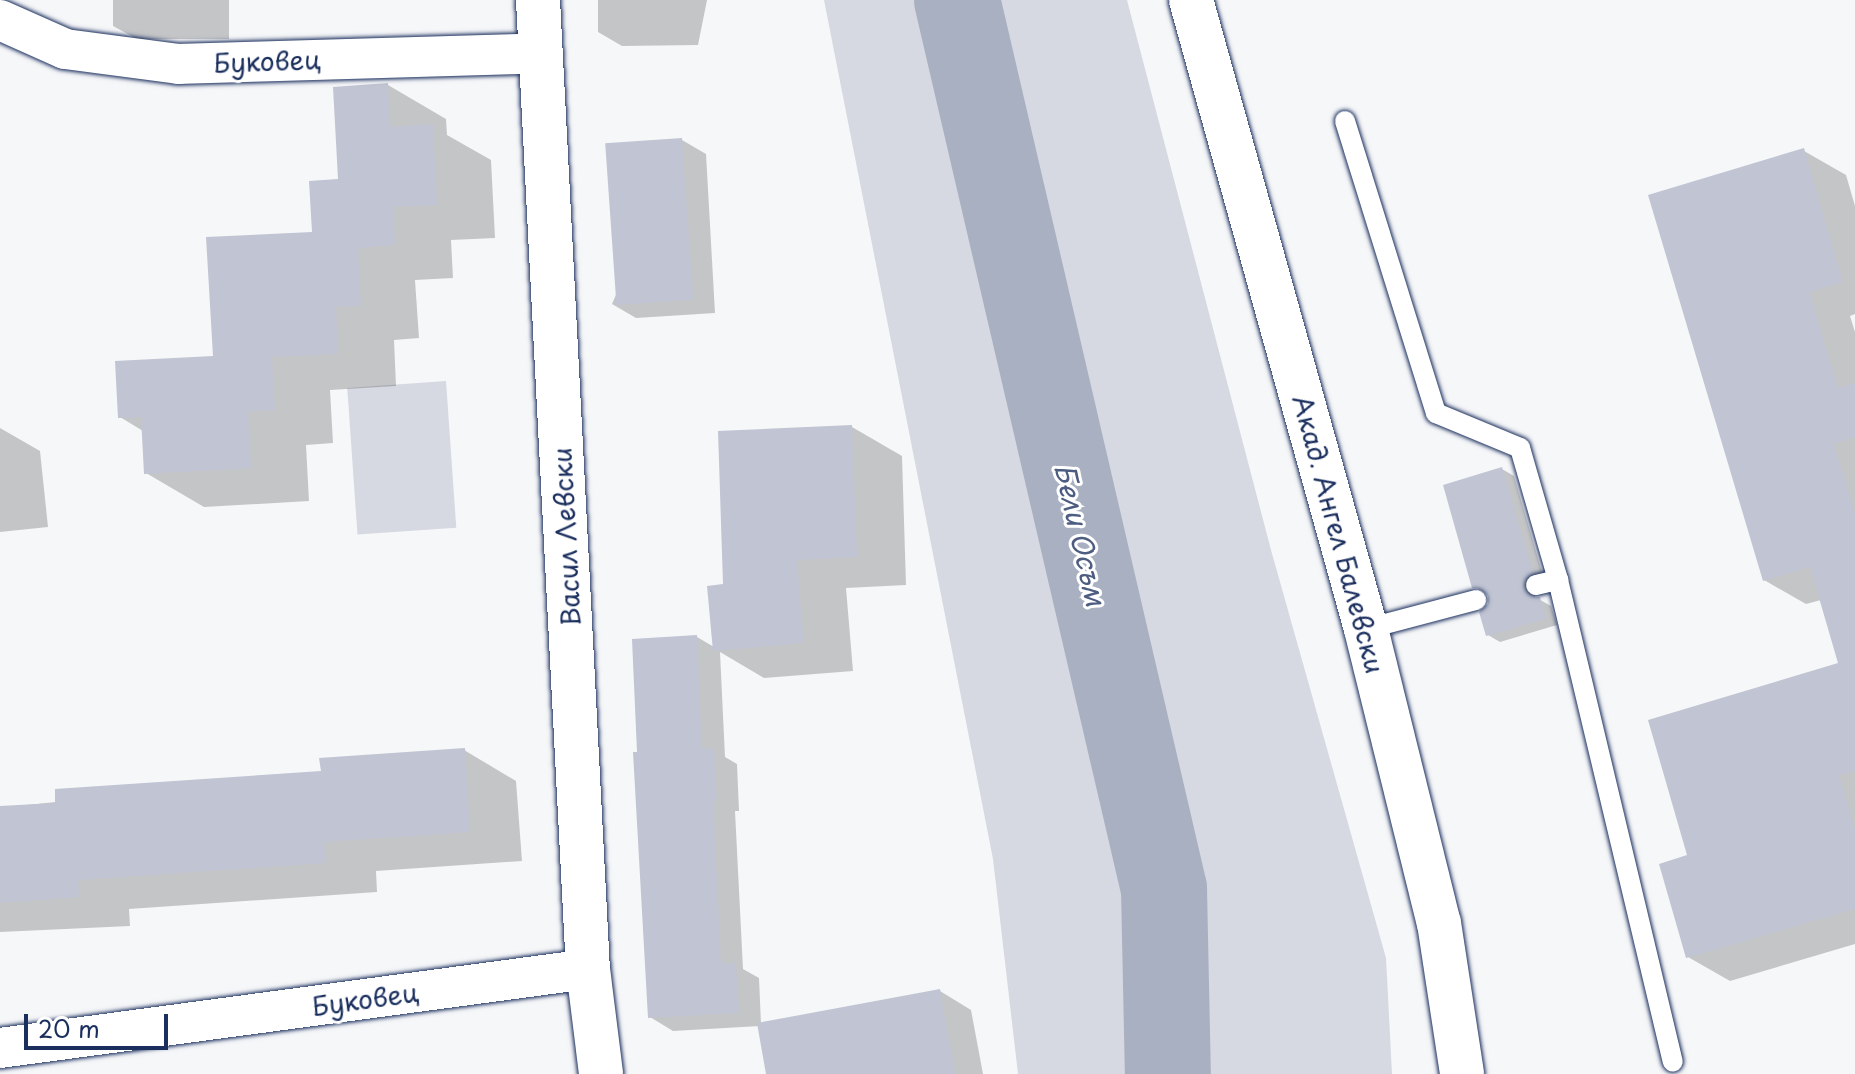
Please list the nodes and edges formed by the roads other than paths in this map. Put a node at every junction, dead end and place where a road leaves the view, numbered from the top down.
1 (538, 0) edge
2 (1191, 0) edge
3 (0, 20) edge
4 (542, 53) junction
5 (1345, 121) dead end
6 (1558, 580) junction
7 (1536, 585) dead end
8 (1476, 600) dead end
9 (1366, 629) junction
10 (588, 969) junction
11 (0, 1048) edge
12 (1673, 1061) dead end
13 (601, 1074) edge
14 (1462, 1074) edge

1 - 4 street, Васил Левски
2 - 9 street, Акад. Ангел Балевски
3 - 4 street, Буковец
4 - 10 street, Васил Левски
5 - 6 lane
6 - 7 lane
6 - 12 lane
8 - 9 lane
9 - 14 street, Акад. Ангел Балевски
10 - 11 street, Буковец
10 - 13 street, Васил Левски

